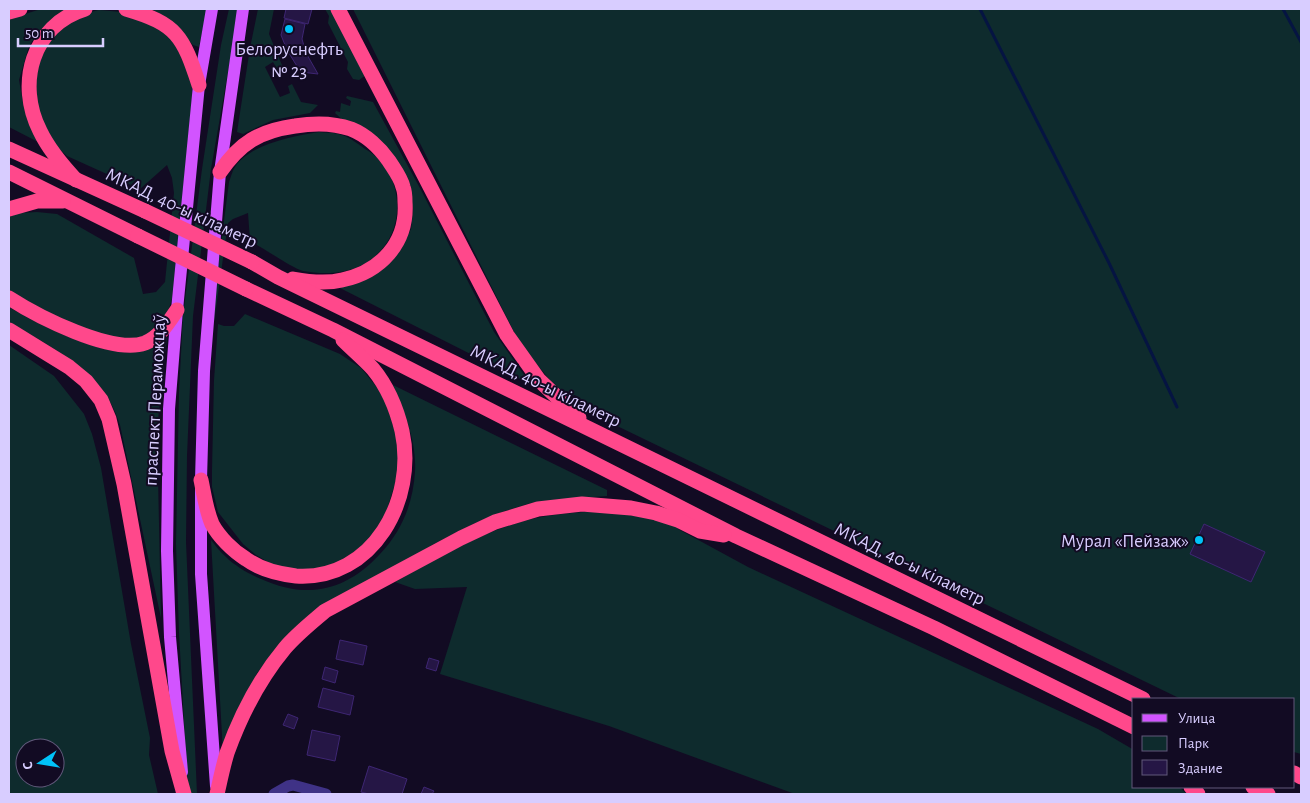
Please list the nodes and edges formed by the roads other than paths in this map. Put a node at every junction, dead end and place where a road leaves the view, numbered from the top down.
1 (20, 9) edge
2 (85, 9) edge
3 (126, 9) edge
4 (212, 9) edge
5 (244, 9) edge
6 (338, 9) edge
7 (9, 12) edge
8 (199, 85) junction
9 (9, 150) edge
10 (9, 172) edge
11 (220, 172) junction
12 (76, 180) junction
13 (70, 202) junction
14 (9, 209) edge
15 (278, 277) junction
16 (9, 298) edge
17 (176, 310) junction
18 (9, 330) edge
19 (333, 330) junction
20 (589, 428) junction
21 (201, 480) junction
22 (736, 536) junction
23 (1141, 698) edge
24 (1114, 717) junction
25 (1132, 726) edge
26 (1132, 732) edge
27 (1255, 788) edge
28 (184, 794) edge
29 (216, 794) edge
30 (274, 794) edge
31 (326, 794) edge
32 (1268, 794) edge

1 - 7 highway
2 - 12 highway
3 - 8 highway
4 - 8 main road, праспект Пераможцаў
5 - 11 main road
6 - 20 highway
8 - 17 main road, праспект Пераможцаў
9 - 12 highway, МКАД, 40-ы кіламетр
10 - 13 highway
11 - 15 highway
11 - 21 main road
12 - 15 highway, МКАД, 40-ы кіламетр, bridge
13 - 14 highway
13 - 19 highway, bridge
15 - 20 highway, МКАД, 40-ы кіламетр
16 - 17 highway
17 - 28 main road, праспект Пераможцаў
18 - 28 highway
19 - 21 highway
19 - 22 highway
20 - 23 highway, МКАД, 40-ы кіламетр
21 - 29 main road
22 - 24 highway
22 - 29 highway
24 - 25 highway
24 - 26 highway
27 - 32 highway
30 - 31 street

